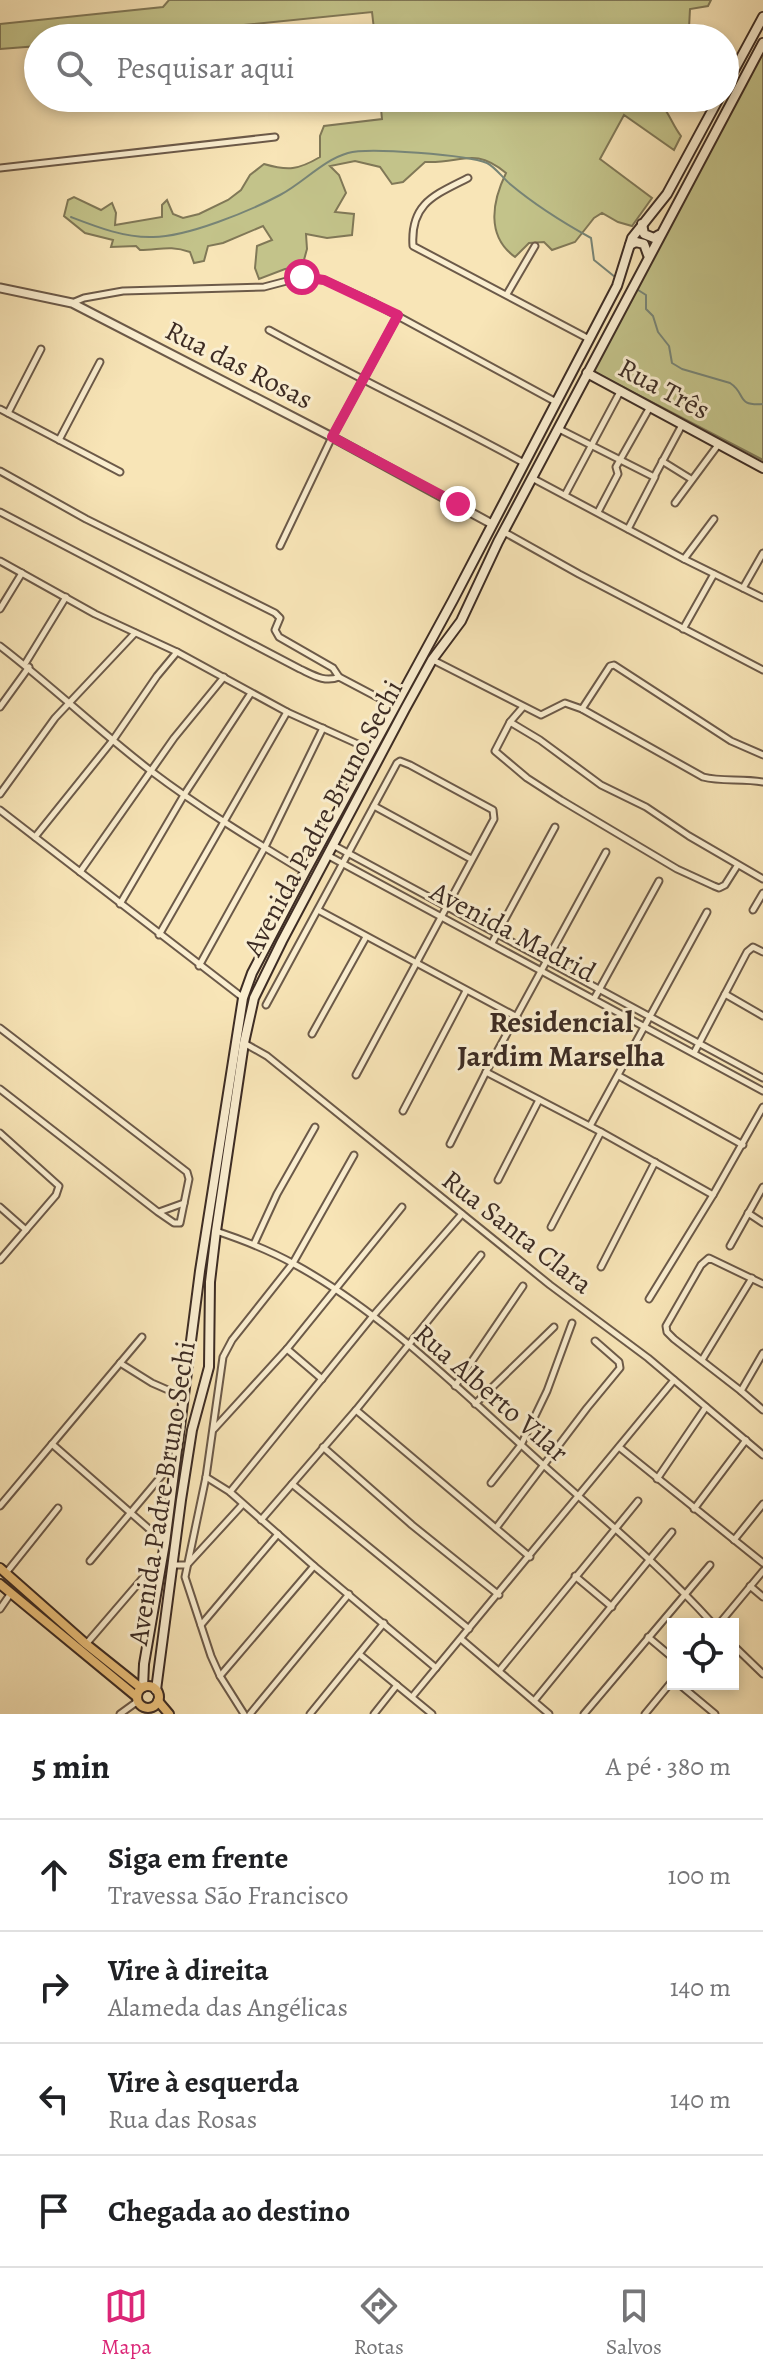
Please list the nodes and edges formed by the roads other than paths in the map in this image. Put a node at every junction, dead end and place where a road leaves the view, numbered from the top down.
1 (763, 17) edge
2 (763, 43) edge
3 (739, 61) edge
4 (739, 87) edge
5 (711, 112) edge
6 (726, 112) edge
7 (275, 137) dead end
8 (0, 168) edge
9 (468, 178) dead end
10 (643, 223) junction
11 (659, 235) junction
12 (630, 245) junction
13 (535, 246) dead end
14 (648, 256) junction
15 (0, 288) edge
16 (507, 294) junction
17 (72, 303) junction
18 (398, 315) junction
19 (269, 330) dead end
20 (590, 339) junction
21 (41, 349) dead end
22 (100, 362) dead end
23 (587, 373) junction
24 (363, 381) junction
25 (621, 390) junction
26 (557, 402) junction
27 (651, 406) junction
28 (0, 409) edge
29 (8, 413) junction
30 (682, 423) junction
31 (558, 429) junction
32 (332, 437) junction
33 (59, 440) junction
34 (719, 444) junction
35 (593, 446) junction
36 (662, 461) junction
37 (621, 462) junction
38 (524, 463) junction
39 (763, 468) edge
40 (0, 471) edge
41 (120, 472) dead end
42 (656, 476) junction
43 (532, 478) junction
44 (691, 479) junction
45 (565, 495) junction
46 (675, 503) dead end
47 (0, 512) edge
48 (598, 512) junction
49 (714, 519) dead end
50 (492, 524) junction
51 (628, 529) junction
52 (504, 532) junction
53 (280, 546) dead end
54 (763, 553) edge
55 (684, 559) junction
56 (0, 561) edge
57 (22, 573) junction
58 (714, 574) junction
59 (743, 588) junction
60 (66, 597) junction
61 (763, 598) edge
62 (453, 600) junction
63 (0, 609) edge
64 (466, 611) junction
65 (443, 616) junction
66 (457, 627) junction
67 (683, 629) junction
68 (135, 633) junction
69 (0, 646) edge
70 (177, 652) junction
71 (432, 660) junction
72 (27, 665) junction
73 (763, 670) edge
74 (224, 677) junction
75 (339, 677) junction
76 (251, 693) junction
77 (69, 702) junction
78 (394, 706) junction
79 (0, 707) edge
80 (523, 707) junction
81 (582, 709) junction
82 (287, 712) junction
83 (510, 722) junction
84 (323, 728) junction
85 (113, 740) junction
86 (371, 750) junction
87 (763, 755) edge
88 (151, 771) junction
89 (763, 782) edge
90 (0, 794) edge
91 (184, 795) junction
92 (374, 806) junction
93 (0, 810) edge
94 (224, 823) junction
95 (555, 827) dead end
96 (35, 837) junction
97 (333, 845) junction
98 (265, 847) junction
99 (606, 852) dead end
100 (349, 853) junction
101 (327, 855) junction
102 (471, 859) junction
103 (342, 863) junction
104 (737, 866) junction
105 (80, 872) junction
106 (305, 872) junction
107 (763, 879) edge
108 (659, 881) dead end
109 (763, 893) edge
110 (120, 904) junction
111 (446, 907) junction
112 (318, 910) junction
113 (753, 910) dead end
114 (707, 912) dead end
115 (442, 916) junction
116 (497, 933) junction
117 (159, 935) junction
118 (366, 937) junction
119 (492, 943) junction
120 (762, 951) edge
121 (548, 961) junction
122 (415, 963) junction
123 (199, 966) junction
124 (543, 971) junction
125 (600, 989) junction
126 (466, 991) junction
127 (725, 994) junction
128 (243, 998) junction
129 (594, 999) junction
130 (266, 1005) dead end
131 (650, 1016) junction
132 (763, 1016) edge
133 (517, 1017) junction
134 (645, 1027) junction
135 (0, 1028) edge
136 (312, 1034) dead end
137 (244, 1043) junction
138 (699, 1043) junction
139 (694, 1053) junction
140 (486, 1072) junction
141 (356, 1075) dead end
142 (619, 1076) junction
143 (763, 1078) edge
144 (0, 1089) edge
145 (763, 1091) edge
146 (539, 1100) junction
147 (763, 1107) edge
148 (403, 1111) dead end
149 (590, 1126) junction
150 (315, 1127) dead end
151 (601, 1132) junction
152 (0, 1133) edge
153 (450, 1144) dead end
154 (743, 1145) junction
155 (354, 1155) dead end
156 (655, 1162) junction
157 (498, 1180) dead end
158 (763, 1187) edge
159 (713, 1195) junction
160 (184, 1203) junction
161 (0, 1207) edge
162 (402, 1207) dead end
163 (158, 1212) junction
164 (748, 1213) junction
165 (462, 1214) junction
166 (763, 1223) edge
167 (551, 1227) dead end
168 (26, 1230) junction
169 (216, 1231) junction
170 (254, 1244) junction
171 (730, 1246) dead end
172 (481, 1255) dead end
173 (0, 1260) edge
174 (293, 1263) junction
175 (601, 1267) dead end
176 (752, 1278) junction
177 (763, 1284) edge
178 (523, 1286) dead end
179 (335, 1290) junction
180 (649, 1299) dead end
181 (372, 1317) junction
182 (572, 1323) dead end
183 (554, 1327) dead end
184 (142, 1337) dead end
185 (595, 1341) dead end
186 (407, 1346) junction
187 (287, 1349) junction
188 (763, 1353) edge
189 (702, 1360) junction
190 (120, 1363) junction
191 (188, 1365) junction
192 (209, 1367) junction
193 (322, 1379) junction
194 (674, 1380) junction
195 (455, 1386) junction
196 (741, 1391) junction
197 (185, 1398) junction
198 (475, 1404) junction
199 (706, 1407) junction
200 (356, 1410) junction
201 (763, 1410) edge
202 (213, 1430) junction
203 (746, 1440) junction
204 (52, 1444) junction
205 (521, 1445) junction
206 (323, 1447) junction
207 (619, 1447) junction
208 (763, 1455) edge
209 (174, 1461) junction
210 (543, 1465) junction
211 (206, 1477) junction
212 (657, 1479) junction
213 (491, 1483) dead end
214 (292, 1484) junction
215 (230, 1492) junction
216 (579, 1496) junction
217 (638, 1501) dead end
218 (243, 1504) junction
219 (763, 1504) edge
220 (0, 1506) edge
221 (58, 1508) dead end
222 (694, 1509) junction
223 (131, 1513) junction
224 (261, 1520) junction
225 (616, 1527) junction
226 (496, 1528) junction
227 (672, 1532) dead end
228 (278, 1534) junction
229 (734, 1540) junction
230 (165, 1543) junction
231 (163, 1554) junction
232 (530, 1557) junction
233 (650, 1559) junction
234 (90, 1561) dead end
235 (763, 1563) edge
236 (172, 1565) junction
237 (187, 1565) junction
238 (710, 1565) dead end
239 (314, 1566) junction
240 (3, 1570) edge
241 (763, 1571) edge
242 (575, 1576) junction
243 (0, 1584) edge
244 (750, 1586) junction
245 (12, 1593) junction
246 (349, 1594) junction
247 (686, 1594) junction
248 (499, 1595) junction
249 (763, 1597) edge
250 (612, 1607) junction
251 (0, 1609) edge
252 (710, 1618) edge
253 (721, 1618) edge
254 (384, 1623) junction
255 (201, 1626) junction
256 (469, 1629) junction
257 (648, 1637) junction
258 (461, 1639) junction
259 (86, 1644) junction
260 (739, 1651) edge
261 (667, 1653) edge
262 (359, 1654) junction
263 (436, 1668) junction
264 (499, 1671) junction
265 (763, 1674) edge
266 (220, 1676) junction
267 (397, 1685) junction
268 (667, 1687) edge
269 (156, 1690) junction
270 (686, 1690) edge
271 (140, 1693) junction
272 (412, 1697) junction
273 (534, 1701) junction
274 (155, 1707) edge
275 (120, 1714) edge
276 (169, 1714) edge
277 (244, 1714) edge
278 (250, 1714) edge
279 (310, 1714) edge
280 (374, 1714) edge
281 (432, 1714) edge
282 (549, 1714) edge
283 (584, 1714) edge
284 (645, 1714) edge
285 (715, 1714) edge

1 - 3 main road
2 - 4 main road, Avenida Padre Bruno Sechi
5 - 10 main road, Avenida Padre Bruno Sechi
6 - 11 main road, Avenida Padre Bruno Sechi
7 - 8 street
9 - 16 street
10 - 11 main road
10 - 12 main road, Avenida Padre Bruno Sechi
11 - 14 main road, Avenida Padre Bruno Sechi
12 - 14 main road
12 - 20 main road, Avenida Padre Bruno Sechi
13 - 16 street
14 - 23 main road, Avenida Padre Bruno Sechi
15 - 17 street, Rua das Rosas
16 - 20 street
17 - 18 street
17 - 32 street, Rua das Rosas
18 - 24 street
18 - 26 street
19 - 24 street
20 - 26 main road, Avenida Padre Bruno Sechi
21 - 29 street
22 - 33 street
23 - 25 main road, Rua Três
23 - 31 main road, Avenida Padre Bruno Sechi
24 - 32 street
24 - 38 street
25 - 27 main road, Rua Três
25 - 35 street
26 - 38 main road, Avenida Padre Bruno Sechi
27 - 30 main road, Rua Três
27 - 37 street
28 - 29 street
29 - 33 street
30 - 34 main road, Rua Três
30 - 36 street
31 - 35 street
31 - 43 main road, Avenida Padre Bruno Sechi
32 - 50 street, Rua das Rosas
32 - 53 street
33 - 41 street
34 - 39 main road, Rua Três
34 - 44 street
35 - 37 street
35 - 45 street
36 - 42 street
36 - 44 street
37 - 42 street
37 - 48 street
38 - 50 main road, Avenida Padre Bruno Sechi
40 - 75 street
42 - 51 street
43 - 45 street
43 - 52 main road, Avenida Padre Bruno Sechi
44 - 46 street
45 - 48 street
47 - 75 street
48 - 51 street
49 - 55 street
50 - 62 main road, Avenida Padre Bruno Sechi
51 - 55 street
52 - 64 main road, Avenida Padre Bruno Sechi
52 - 67 street
54 - 59 street
55 - 58 street
56 - 57 street
57 - 60 street
57 - 63 street
58 - 59 street
58 - 67 street
59 - 61 street
60 - 68 street
60 - 72 street
62 - 64 main road
62 - 65 main road, Avenida Padre Bruno Sechi
64 - 66 main road, Avenida Padre Bruno Sechi
65 - 66 main road
65 - 78 main road, Avenida Padre Bruno Sechi
66 - 71 main road, Avenida Padre Bruno Sechi
67 - 73 street
68 - 70 street
68 - 77 street
69 - 72 street
70 - 74 street
70 - 85 street
71 - 80 street
71 - 97 main road, Avenida Padre Bruno Sechi
72 - 77 street
72 - 79 street
74 - 76 street
74 - 88 street
75 - 78 street
76 - 82 street
76 - 91 street
77 - 85 street
77 - 90 street
78 - 86 main road, Avenida Padre Bruno Sechi
80 - 81 street
80 - 83 street
81 - 87 street
81 - 89 street
82 - 84 street
82 - 94 street
83 - 104 street
83 - 104 street
84 - 86 street
84 - 98 street
85 - 88 street
85 - 96 street
86 - 106 main road, Avenida Padre Bruno Sechi
88 - 91 street
88 - 105 street
91 - 94 street
91 - 110 street
92 - 100 street
92 - 102 street
92 - 102 street
93 - 96 street
94 - 98 street
94 - 117 street
95 - 116 street
96 - 105 street
97 - 100 street, Avenida Madrid
97 - 101 main road, Avenida Padre Bruno Sechi
98 - 106 street
98 - 123 street
99 - 121 street
100 - 103 street
100 - 111 street, Avenida Madrid
101 - 103 street, Avenida Madrid
101 - 137 main road, Avenida Padre Bruno Sechi
102 - 111 street
103 - 112 street
103 - 115 street, Avenida Madrid
104 - 107 street
105 - 110 street
106 - 128 main road, Avenida Padre Bruno Sechi
108 - 125 street
109 - 113 street
110 - 117 street
111 - 115 street
111 - 116 street, Avenida Madrid
112 - 118 street
112 - 130 street
114 - 131 street
115 - 119 street, Avenida Madrid
115 - 122 street
116 - 119 street
116 - 121 street, Avenida Madrid
117 - 123 street
118 - 122 street
118 - 136 street
119 - 124 street, Avenida Madrid
120 - 127 street
121 - 124 street
121 - 125 street, Avenida Madrid
122 - 126 street
122 - 141 street
123 - 128 street
124 - 129 street, Avenida Madrid
124 - 133 street
125 - 129 street
125 - 131 street, Avenida Madrid
126 - 133 street
126 - 148 street
127 - 132 street
127 - 138 street
128 - 191 main road, Avenida Padre Bruno Sechi
129 - 134 street, Avenida Madrid
131 - 134 street
131 - 138 street, Avenida Madrid
133 - 140 street
134 - 139 street, Avenida Madrid
134 - 142 street
135 - 160 street
137 - 165 street, Rua Santa Clara
137 - 169 main road, Avenida Padre Bruno Sechi
138 - 139 street
138 - 143 street, Avenida Madrid
139 - 145 street, Avenida Madrid
140 - 146 street
140 - 153 street
142 - 149 street
142 - 154 street
144 - 163 street
146 - 149 street
146 - 157 street
147 - 154 street
149 - 151 street
150 - 170 street
151 - 156 street
151 - 167 street
152 - 168 street
154 - 159 street
155 - 174 street
156 - 159 street
156 - 175 street
158 - 164 street
159 - 180 street
160 - 163 street
160 - 163 street
161 - 168 street
162 - 179 street
164 - 166 street
164 - 171 street
165 - 181 street
165 - 194 street, Rua Santa Clara
168 - 173 street
169 - 170 street, Rua Alberto Vilar
169 - 192 main road, Avenida Padre Bruno Sechi
170 - 174 street, Rua Alberto Vilar
172 - 186 street
174 - 179 street, Rua Alberto Vilar
174 - 202 street
176 - 177 street
176 - 189 street
176 - 189 street
178 - 195 street
179 - 181 street, Rua Alberto Vilar
179 - 187 street
181 - 186 street, Rua Alberto Vilar
181 - 193 street
182 - 205 street
183 - 198 street
184 - 190 street
185 - 210 street
186 - 195 street, Rua Alberto Vilar
186 - 200 street
187 - 193 street
187 - 202 street
188 - 196 street
189 - 196 street
190 - 197 street
190 - 204 street
191 - 192 main road
191 - 197 main road, Avenida Padre Bruno Sechi
192 - 236 main road, Avenida Padre Bruno Sechi
193 - 215 street
194 - 199 street, Rua Santa Clara
194 - 207 street
195 - 198 street, Rua Alberto Vilar
196 - 201 street
197 - 209 main road, Avenida Padre Bruno Sechi
198 - 205 street, Rua Alberto Vilar
199 - 203 street, Rua Santa Clara
199 - 212 street
200 - 206 street
200 - 226 street
202 - 211 street
203 - 208 street, Rua Santa Clara
203 - 222 street
204 - 220 street
204 - 223 street
205 - 210 street, Rua Alberto Vilar
205 - 213 street
206 - 214 street
206 - 248 street
207 - 212 street
207 - 216 street
209 - 223 street
209 - 230 main road, Avenida Padre Bruno Sechi
210 - 216 street, Rua Alberto Vilar
210 - 226 street
211 - 215 street
211 - 237 street
212 - 222 street
214 - 224 street
214 - 256 street
215 - 218 street
216 - 225 street, Rua Alberto Vilar
216 - 232 street
217 - 225 street
218 - 224 street
218 - 237 street
219 - 229 street
221 - 240 street
222 - 229 street
223 - 230 street
223 - 234 street
224 - 228 street
225 - 233 street, Rua Alberto Vilar
225 - 242 street
226 - 232 street
227 - 233 street
228 - 239 street
228 - 255 street
229 - 235 street
230 - 231 main road, Avenida Padre Bruno Sechi
231 - 259 street
231 - 271 main road, Avenida Padre Bruno Sechi
232 - 248 street
233 - 247 street, Rua Alberto Vilar
233 - 250 street
236 - 237 street
236 - 269 main road, Avenida Padre Bruno Sechi
237 - 255 street
238 - 247 street
239 - 246 street
239 - 266 street
240 - 259 main road
241 - 244 street
242 - 250 street
242 - 264 street
243 - 245 main road
244 - 249 street
244 - 253 street
245 - 251 street
245 - 271 main road
246 - 254 street
246 - 278 street
247 - 252 street, Rua Alberto Vilar
247 - 257 street
248 - 256 street
250 - 273 street
254 - 262 street
254 - 263 street
255 - 266 street
256 - 258 street
257 - 261 street
257 - 283 street
258 - 263 street
258 - 264 street
259 - 271 main road
260 - 265 street
262 - 267 street
262 - 279 street
263 - 272 street
264 - 273 street
266 - 277 street
267 - 272 street
267 - 280 street
268 - 284 street
269 - 271 main road
269 - 274 main road
270 - 285 street
271 - 274 main road
271 - 275 street
272 - 281 street
273 - 282 street
274 - 276 main road

